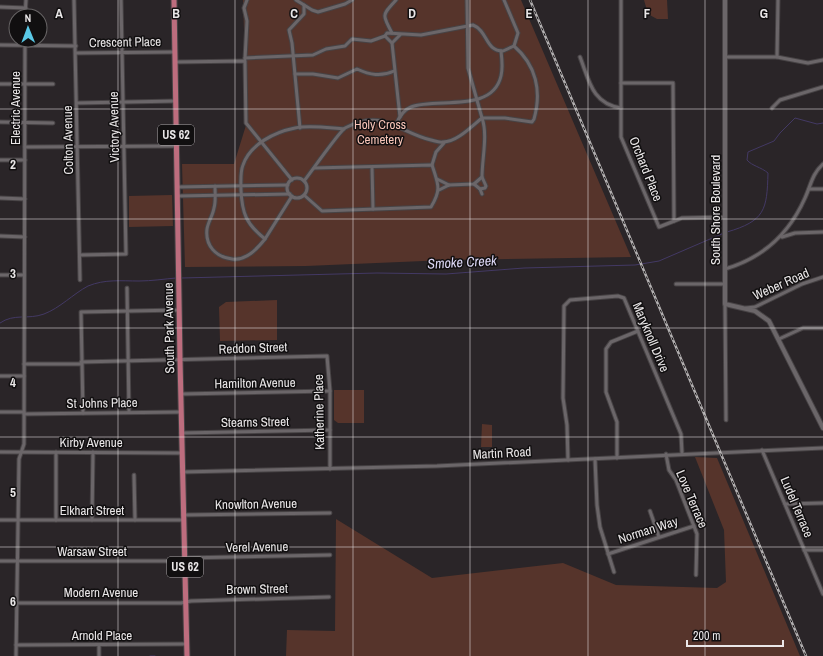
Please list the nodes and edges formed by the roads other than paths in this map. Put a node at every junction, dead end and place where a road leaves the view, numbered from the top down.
1 (26, 0) edge
2 (74, 0) edge
3 (121, 0) edge
4 (174, 0) edge
5 (247, 0) edge
6 (296, 0) edge
7 (352, 0) edge
8 (396, 0) edge
9 (467, 0) edge
10 (504, 0) edge
11 (621, 0) edge
12 (725, 0) edge
13 (778, 0) edge
14 (304, 5) junction
15 (0, 7) edge
16 (26, 8) joint
17 (467, 26) junction
18 (389, 27) junction
19 (392, 33) junction
20 (386, 35) junction
21 (400, 35) junction
22 (392, 43) junction
23 (48, 46) edge
24 (76, 46) junction
25 (514, 46) junction
26 (25, 48) edge
27 (501, 51) junction
28 (175, 52) junction
29 (76, 53) junction
30 (123, 53) junction
31 (293, 56) junction
32 (580, 57) dead end
33 (725, 57) junction
34 (777, 57) junction
35 (244, 60) junction
36 (822, 60) edge
37 (175, 62) junction
38 (823, 65) edge
39 (394, 71) junction
40 (295, 74) junction
41 (621, 83) junction
42 (0, 84) edge
43 (25, 84) junction
44 (53, 84) dead end
45 (823, 88) edge
46 (476, 99) junction
47 (176, 101) junction
48 (124, 102) junction
49 (77, 103) junction
50 (621, 108) junction
51 (772, 108) dead end
52 (400, 117) junction
53 (482, 118) junction
54 (0, 122) edge
55 (25, 122) junction
56 (53, 123) dead end
57 (396, 125) junction
58 (300, 128) junction
59 (344, 129) junction
60 (261, 142) junction
61 (444, 143) junction
62 (124, 146) junction
63 (177, 146) junction
64 (78, 147) junction
65 (25, 148) junction
66 (0, 160) edge
67 (25, 160) junction
68 (823, 164) edge
69 (432, 165) junction
70 (372, 167) junction
71 (314, 168) junction
72 (482, 177) junction
73 (437, 179) junction
74 (292, 180) junction
75 (304, 181) junction
76 (474, 184) junction
77 (288, 185) junction
78 (448, 185) junction
79 (215, 186) junction
80 (241, 186) junction
81 (178, 187) junction
82 (823, 189) edge
83 (439, 190) junction
84 (480, 190) junction
85 (809, 190) junction
86 (304, 194) junction
87 (482, 194) dead end
88 (215, 195) junction
89 (241, 195) junction
90 (291, 195) junction
91 (178, 196) junction
92 (0, 198) edge
93 (25, 199) junction
94 (374, 209) junction
95 (725, 217) junction
96 (674, 221) junction
97 (823, 232) edge
98 (0, 236) edge
99 (25, 236) junction
100 (265, 239) junction
101 (778, 239) junction
102 (80, 255) junction
103 (725, 269) junction
104 (0, 275) edge
105 (24, 275) junction
106 (823, 277) edge
107 (80, 280) dead end
108 (676, 284) dead end
109 (725, 284) junction
110 (127, 288) dead end
111 (725, 304) junction
112 (746, 308) junction
113 (179, 310) junction
114 (128, 311) junction
115 (823, 328) edge
116 (638, 331) junction
117 (779, 339) junction
118 (327, 356) joint
119 (180, 360) junction
120 (128, 361) junction
121 (81, 363) junction
122 (24, 364) junction
123 (0, 376) edge
124 (24, 376) junction
125 (330, 391) junction
126 (180, 394) junction
127 (0, 412) edge
128 (129, 412) junction
129 (181, 412) junction
130 (24, 413) junction
131 (83, 413) junction
132 (726, 420) dead end
133 (823, 428) edge
134 (330, 430) junction
135 (181, 433) junction
136 (823, 448) edge
137 (762, 450) junction
138 (0, 452) edge
139 (21, 452) junction
140 (56, 452) junction
141 (93, 452) junction
142 (182, 453) junction
143 (682, 453) junction
144 (666, 454) junction
145 (617, 458) junction
146 (595, 459) junction
147 (568, 460) junction
148 (330, 468) junction
149 (182, 472) junction
150 (134, 475) dead end
151 (823, 503) edge
152 (785, 504) junction
153 (650, 511) dead end
154 (330, 513) dead end
155 (183, 518) junction
156 (0, 520) edge
157 (19, 520) junction
158 (56, 520) junction
159 (92, 520) junction
160 (135, 520) junction
161 (694, 526) junction
162 (659, 537) junction
163 (804, 550) junction
164 (823, 550) edge
165 (608, 554) junction
166 (330, 555) dead end
167 (184, 560) junction
168 (0, 561) edge
169 (17, 561) junction
170 (614, 572) dead end
171 (696, 575) dead end
172 (823, 594) edge
173 (329, 597) dead end
174 (186, 602) junction
175 (16, 603) junction
176 (187, 644) junction
177 (16, 645) junction
178 (99, 645) junction
179 (16, 656) edge
180 (99, 656) edge
181 (188, 656) edge

1 - 16 street
2 - 24 street, Colton Avenue
3 - 30 street, Victory Avenue
4 - 28 main road, South Park Avenue / US 62
5 - 35 street
6 - 14 street
7 - 14 street
8 - 18 street
9 - 17 street
10 - 25 street
11 - 41 street, Orchard Place
12 - 33 street, South Shore Boulevard
13 - 34 street
14 - 31 street
15 - 16 street
17 - 21 street
17 - 27 street
17 - 46 street
18 - 19 street
18 - 20 street
19 - 20 street
19 - 21 street
20 - 22 street
20 - 31 street
21 - 22 street
22 - 39 street
23 - 24 street
24 - 29 street, Colton Avenue
25 - 27 street
25 - 53 street
26 - 43 street, Electric Avenue
27 - 46 street
28 - 30 street, Crescent Place
28 - 37 main road, South Park Avenue / US 62
29 - 30 street, Crescent Place
29 - 49 street, Colton Avenue
30 - 48 street, Victory Avenue
31 - 35 street
31 - 40 street
32 - 50 street
33 - 34 street
33 - 95 street, South Shore Boulevard
34 - 36 street
35 - 37 street
35 - 60 street
36 - 38 street
37 - 47 main road, South Park Avenue / US 62
39 - 40 street
39 - 52 street
40 - 58 street
41 - 50 street, Orchard Place
41 - 96 street
42 - 43 street
43 - 44 street
43 - 55 street, Electric Avenue
45 - 51 street
46 - 52 street
46 - 53 street
47 - 48 street
47 - 63 main road, South Park Avenue / US 62
48 - 49 street
48 - 62 street, Victory Avenue
49 - 64 street, Colton Avenue
50 - 96 street, Orchard Place
52 - 57 street
53 - 61 street
53 - 72 street
54 - 55 street
55 - 56 street
55 - 65 street, Electric Avenue
57 - 59 street
57 - 61 street
58 - 59 street
58 - 60 street
59 - 71 street
60 - 74 street
60 - 80 street
61 - 69 street
62 - 63 street
62 - 64 street
62 - 102 street, Victory Avenue
63 - 81 main road, South Park Avenue / US 62
64 - 65 street
64 - 102 street, Colton Avenue
65 - 67 street, Electric Avenue
66 - 67 street
67 - 93 street, Electric Avenue
68 - 85 street
69 - 70 street
69 - 73 street
70 - 71 street
70 - 94 street
71 - 75 street
72 - 76 street
72 - 84 street
73 - 78 street
73 - 83 street
74 - 75 street
74 - 77 street
75 - 86 street
76 - 78 street
76 - 84 street
77 - 80 street
77 - 90 street
78 - 83 street
79 - 80 street
79 - 81 street
79 - 88 street
80 - 89 street
81 - 91 main road, South Park Avenue / US 62
82 - 85 street
83 - 94 street
84 - 87 street
85 - 101 street
86 - 90 street
86 - 94 street
88 - 89 street
88 - 91 street
88 - 100 street
89 - 90 street
89 - 100 street
90 - 100 street
91 - 113 main road, South Park Avenue / US 62
92 - 93 street
93 - 99 street, Electric Avenue
95 - 96 street, Orchard Place
95 - 103 street, South Shore Boulevard
97 - 101 street
98 - 99 street
99 - 105 street, Electric Avenue
101 - 103 street
102 - 107 street, Colton Avenue
103 - 109 street, South Shore Boulevard
104 - 105 street
105 - 122 street, Electric Avenue
106 - 112 street, Weber Road
108 - 109 street
109 - 111 street, South Shore Boulevard
110 - 114 street
111 - 112 street
111 - 132 street, South Shore Boulevard
112 - 117 street
113 - 114 street
113 - 119 main road, South Park Avenue / US 62
114 - 120 street
114 - 121 street
115 - 117 street
116 - 143 street, Maryknoll Drive
116 - 145 street
116 - 147 street, Maryknoll Drive
117 - 133 street
118 - 119 street, Reddon Street
118 - 125 street, Katherine Place
119 - 120 street, Reddon Street
119 - 126 main road, South Park Avenue / US 62
120 - 121 street, Reddon Street
120 - 128 street
121 - 122 street, Reddon Street
121 - 131 street
122 - 124 street, Electric Avenue
123 - 124 street
124 - 130 street, Electric Avenue
125 - 126 street, Hamilton Avenue
125 - 134 street, Katherine Place
126 - 129 main road, South Park Avenue / US 62
127 - 130 street, St Johns Place
128 - 129 street, St Johns Place
128 - 131 street, St Johns Place
129 - 135 main road, South Park Avenue / US 62
130 - 131 street, St Johns Place
130 - 139 street, Electric Avenue
134 - 135 street, Stearns Street
134 - 148 street, Katherine Place
135 - 142 main road, South Park Avenue / US 62
136 - 137 street, Martin Road
137 - 143 street, Martin Road
137 - 152 street, Ludel Terrace
138 - 139 street, Kirby Avenue
139 - 140 street, Kirby Avenue
139 - 157 street, Electric Avenue
140 - 141 street, Kirby Avenue
140 - 158 street
141 - 142 street, Kirby Avenue
141 - 159 street
142 - 149 main road, South Park Avenue / US 62
143 - 144 street, Martin Road
144 - 145 street, Martin Road
144 - 161 street, Love Terrace
145 - 146 street, Martin Road
146 - 147 street, Martin Road
146 - 165 street
147 - 148 street, Martin Road
148 - 149 street, Martin Road
149 - 155 main road, South Park Avenue / US 62
150 - 160 street
151 - 152 street
152 - 163 street, Ludel Terrace
153 - 162 street
154 - 155 street, Knowlton Avenue
155 - 160 street, Elkhart Street
155 - 167 main road, South Park Avenue / US 62
156 - 157 street, Elkhart Street
157 - 158 street, Elkhart Street
157 - 169 street, Electric Avenue
158 - 159 street, Elkhart Street
159 - 160 street, Elkhart Street
161 - 162 street, Norman Way
161 - 171 street, Love Terrace
162 - 165 street, Norman Way
163 - 164 street
163 - 172 street, Ludel Terrace
165 - 170 street
166 - 167 street, Verel Avenue
167 - 169 street, Warsaw Street
167 - 174 main road, South Park Avenue / US 62
168 - 169 street, Warsaw Street
169 - 175 street, Electric Avenue
173 - 174 street, Brown Street
174 - 175 street, Modern Avenue
174 - 176 main road, South Park Avenue / US 62
175 - 177 street, Electric Avenue
176 - 178 street, Arnold Place
176 - 181 main road, South Park Avenue / US 62
177 - 178 street, Arnold Place
177 - 179 street, Electric Avenue
178 - 180 street

